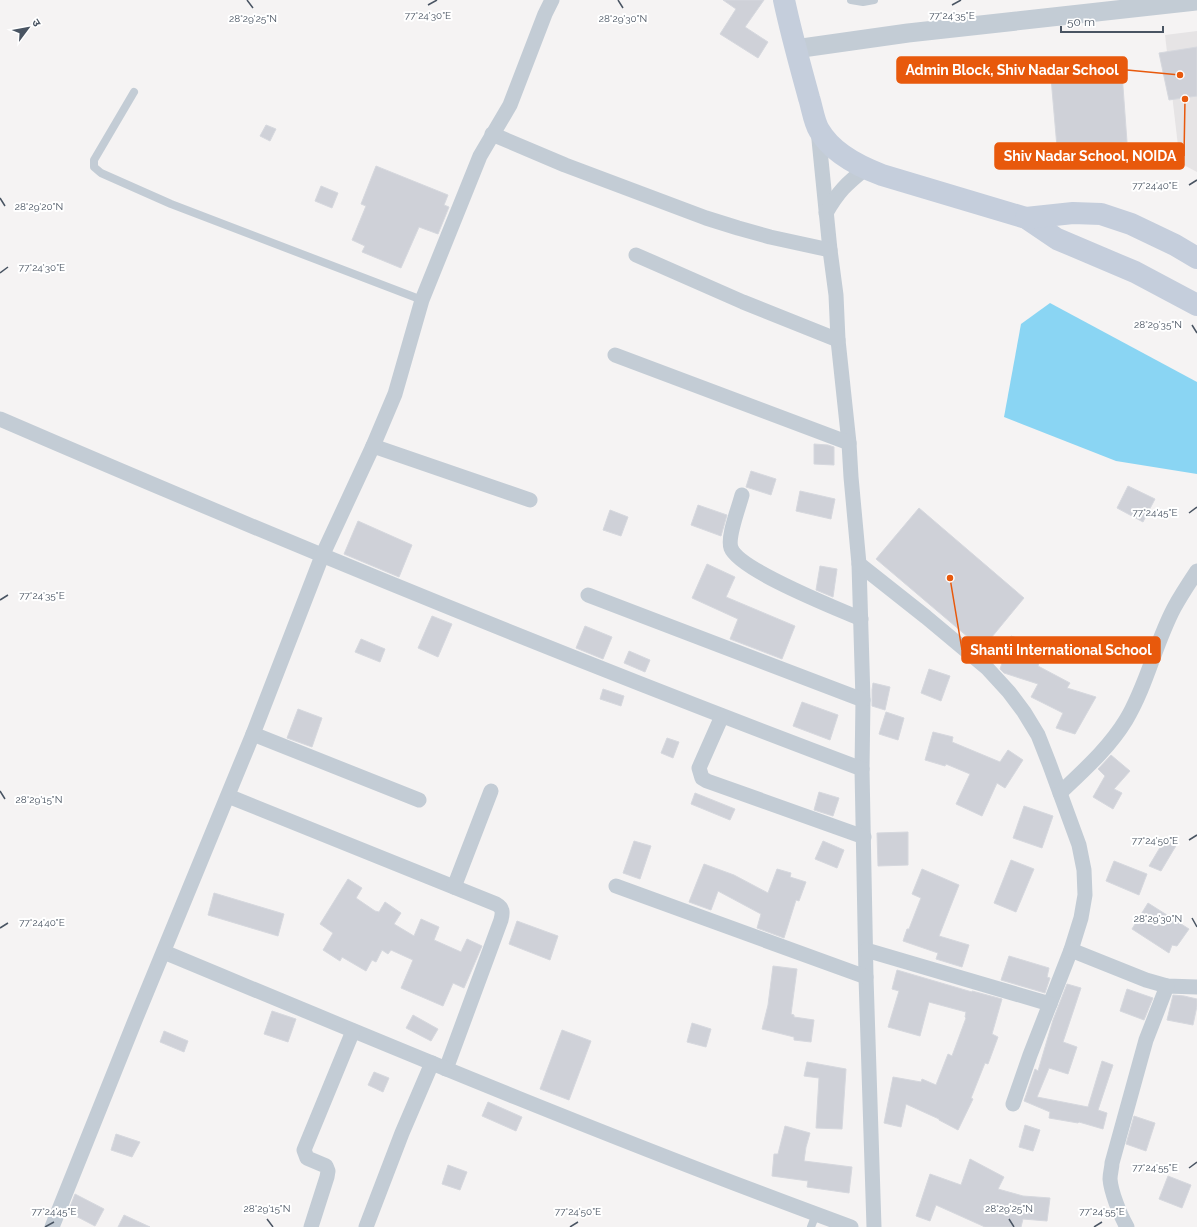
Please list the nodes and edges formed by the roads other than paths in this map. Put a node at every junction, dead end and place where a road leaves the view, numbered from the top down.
1 (552, 0) edge
2 (784, 0) edge
3 (851, 0) edge
4 (874, 0) edge
5 (1197, 1) edge
6 (1154, 3) edge
7 (795, 48) junction
8 (134, 92) dead end
9 (818, 129) junction
10 (492, 134) junction
11 (865, 169) junction
12 (826, 213) junction
13 (1026, 218) junction
14 (830, 250) junction
15 (636, 255) dead end
16 (1197, 258) edge
17 (422, 300) junction
18 (1197, 305) edge
19 (838, 340) junction
20 (615, 355) dead end
21 (0, 419) edge
22 (849, 443) junction
23 (373, 446) junction
24 (742, 494) dead end
25 (530, 500) dead end
26 (322, 556) junction
27 (859, 564) junction
28 (1197, 571) edge
29 (588, 595) dead end
30 (861, 619) junction
31 (863, 700) junction
32 (722, 716) junction
33 (254, 734) junction
34 (862, 768) junction
35 (491, 791) dead end
36 (1060, 792) junction
37 (228, 796) junction
38 (419, 800) dead end
39 (864, 838) junction
40 (616, 886) dead end
41 (454, 888) junction
42 (866, 950) junction
43 (1071, 950) junction
44 (164, 952) junction
45 (866, 977) junction
46 (1167, 986) junction
47 (1197, 987) edge
48 (1050, 1004) junction
49 (353, 1031) junction
50 (439, 1066) junction
51 (1013, 1104) dead end
52 (813, 1221) edge
53 (52, 1227) edge
54 (311, 1227) edge
55 (366, 1227) edge
56 (851, 1227) edge
57 (874, 1227) edge
58 (1127, 1227) edge

1 - 10 street
2 - 7 main road
3 - 4 lane
5 - 6 street
6 - 7 street
7 - 9 main road
8 - 17 lane
9 - 11 main road
9 - 12 street
10 - 14 street
10 - 17 street
11 - 12 street
11 - 13 main road
12 - 14 street
13 - 16 main road
13 - 18 main road
14 - 19 street
15 - 19 street
17 - 23 street
19 - 22 street
20 - 22 street
21 - 26 street
22 - 27 street
23 - 25 street
23 - 26 street
24 - 30 street
26 - 32 street
26 - 33 street
27 - 30 street
27 - 36 street
28 - 36 street
29 - 31 street
30 - 31 street
31 - 34 street
32 - 34 street
32 - 39 street
33 - 37 street
33 - 38 street
34 - 39 street
35 - 41 street
36 - 43 street
37 - 41 street
37 - 44 street
39 - 42 street
40 - 45 street
41 - 50 street
42 - 45 street
42 - 48 street
43 - 46 street
43 - 48 street
44 - 49 street
44 - 53 street
45 - 57 street
46 - 47 street
46 - 58 street
48 - 51 street
49 - 50 street
49 - 54 street
50 - 52 street
50 - 55 street
52 - 56 street

